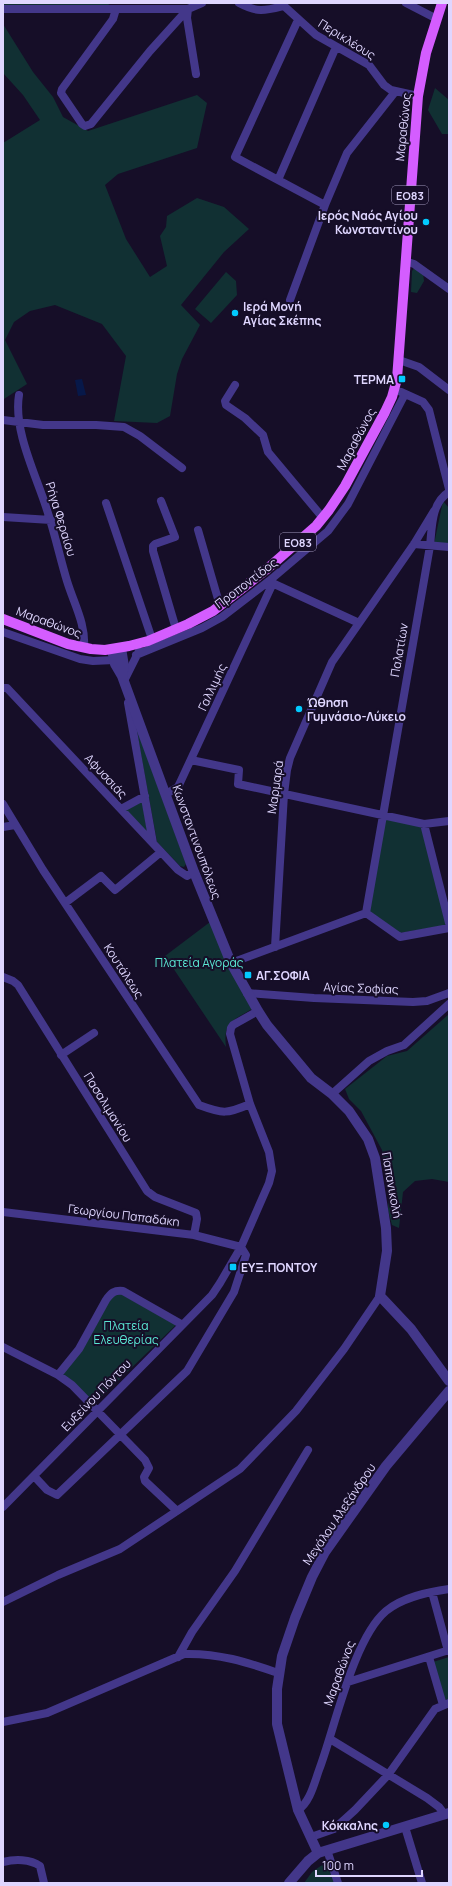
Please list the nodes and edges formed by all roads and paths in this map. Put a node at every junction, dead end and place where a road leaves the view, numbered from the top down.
1 (202, 3) edge
2 (240, 3) edge
3 (406, 3) edge
4 (442, 3) edge
5 (284, 5) edge
6 (116, 9) junction
7 (188, 9) junction
8 (3, 10) edge
9 (437, 19) junction
10 (298, 20) junction
11 (336, 47) junction
12 (196, 74) dead end
13 (395, 92) junction
14 (418, 96) junction
15 (278, 180) junction
16 (325, 206) junction
17 (405, 261) junction
18 (449, 289) edge
19 (290, 300) dead end
20 (399, 360) junction
21 (235, 385) dead end
22 (394, 390) junction
23 (449, 390) edge
24 (405, 394) junction
25 (19, 396) dead end
26 (3, 420) edge
27 (20, 422) junction
28 (182, 468) dead end
29 (449, 490) edge
30 (161, 501) dead end
31 (106, 503) dead end
32 (434, 511) junction
33 (3, 517) edge
34 (323, 518) junction
35 (50, 520) junction
36 (198, 530) dead end
37 (414, 544) junction
38 (430, 546) junction
39 (449, 547) edge
40 (271, 582) junction
41 (220, 606) junction
42 (3, 619) edge
43 (359, 623) junction
44 (176, 629) junction
45 (3, 632) edge
46 (150, 640) junction
47 (84, 648) junction
48 (116, 649) junction
49 (136, 655) junction
50 (114, 660) junction
51 (124, 683) junction
52 (3, 688) edge
53 (191, 760) junction
54 (166, 794) junction
55 (284, 794) junction
56 (145, 796) junction
57 (3, 804) edge
58 (121, 809) junction
59 (382, 816) junction
60 (449, 821) edge
61 (424, 824) junction
62 (15, 825) junction
63 (3, 827) edge
64 (153, 844) junction
65 (161, 852) junction
66 (194, 872) junction
67 (65, 903) junction
68 (366, 913) junction
69 (449, 923) edge
70 (449, 928) edge
71 (275, 947) junction
72 (231, 963) junction
73 (3, 977) edge
74 (247, 993) junction
75 (449, 993) edge
76 (449, 1004) edge
77 (258, 1011) junction
78 (94, 1033) dead end
79 (60, 1055) junction
80 (332, 1094) junction
81 (250, 1104) junction
82 (3, 1212) edge
83 (194, 1235) junction
84 (240, 1247) junction
85 (380, 1296) junction
86 (181, 1324) junction
87 (3, 1348) edge
88 (58, 1374) junction
89 (449, 1381) edge
90 (449, 1391) edge
91 (98, 1410) junction
92 (122, 1435) junction
93 (308, 1450) dead end
94 (34, 1476) junction
95 (3, 1507) edge
96 (177, 1511) junction
97 (449, 1589) edge
98 (432, 1592) junction
99 (3, 1602) edge
100 (448, 1651) edge
101 (178, 1657) junction
102 (429, 1657) junction
103 (278, 1673) junction
104 (348, 1682) junction
105 (446, 1704) edge
106 (3, 1722) edge
107 (330, 1739) junction
108 (388, 1775) junction
109 (298, 1810) junction
110 (447, 1814) edge
111 (405, 1827) junction
112 (311, 1837) junction
113 (322, 1851) junction
114 (3, 1862) edge
115 (44, 1883) edge
116 (289, 1883) edge
117 (338, 1883) edge
118 (422, 1883) edge

1 - 7 street
2 - 5 street, Περικλέους
3 - 9 street
4 - 9 main road, Μαραθώνος / ΕΟ83
5 - 10 street, Περικλέους
6 - 7 street
6 - 7 street
6 - 8 street
7 - 12 street
9 - 14 main road, Μαραθώνος / ΕΟ83
10 - 11 street, Περικλέους
10 - 15 street
11 - 13 street, Περικλέους
11 - 15 street
13 - 14 street, Περικλέους
13 - 16 street
14 - 17 main road, Μαραθώνος / ΕΟ83
15 - 16 street
16 - 19 street
17 - 18 street
17 - 20 main road, Μαραθώνος / ΕΟ83
20 - 22 main road, Μαραθώνος / ΕΟ83
20 - 23 street
21 - 34 street
22 - 24 street
22 - 34 main road, Μαραθώνος / ΕΟ83
24 - 29 street
24 - 40 street, Προποντίδος
25 - 27 street, Ρήγα Φεραίου
26 - 27 street
27 - 28 street
27 - 35 street, Ρήγα Φεραίου
29 - 32 street, Παλατίων
30 - 44 street
31 - 46 street
32 - 37 street, Μαρμαρά
32 - 38 street, Παλατίων
33 - 35 street
34 - 41 main road, Μαραθώνος / ΕΟ83
35 - 47 street, Ρήγα Φεραίου
36 - 41 street
37 - 38 street
37 - 43 street, Μαρμαρά
38 - 39 street
38 - 59 street, Παλατίων
40 - 43 street
40 - 49 street, Προποντίδος
40 - 53 street, Γαλλιμής
41 - 44 main road, Μαραθώνος / ΕΟ83
42 - 47 main road, Μαραθώνος / ΕΟ83
43 - 55 street, Μαρμαρά
44 - 46 main road, Μαραθώνος / ΕΟ83
45 - 50 street
46 - 48 main road, Μαραθώνος / ΕΟ83
46 - 49 street
47 - 48 main road, Μαραθώνος / ΕΟ83
48 - 50 street, Κωνσταντινουπόλεως
48 - 51 street, Κωνσταντινουπόλεως
49 - 51 street
50 - 51 street, Κωνσταντινουπόλεως
51 - 54 street, Κωνσταντινουπόλεως
51 - 56 street
52 - 58 street, Αφυσσιάς
53 - 54 street, Γαλλιμής
53 - 55 street
54 - 66 street, Κωνσταντινουπόλεως
55 - 59 street
55 - 71 street, Μαρμαρά
56 - 58 street
56 - 64 street
57 - 62 street, Κουτάλεως
58 - 64 street, Αφυσσιάς
59 - 61 street
59 - 68 street, Παλατίων
60 - 61 street
61 - 69 street
62 - 63 street
62 - 67 street, Κουτάλεως
64 - 65 street, Αφυσσιάς
65 - 66 street, Αφυσσιάς
65 - 67 street
66 - 72 street, Κωνσταντινουπόλεως
67 - 81 street, Κουτάλεως
68 - 70 street
68 - 71 street
71 - 72 street
72 - 74 street, Κωνσταντινουπόλεως
73 - 79 street, Πασαλιμανίου
74 - 75 street, Αγίας Σοφίας
74 - 77 street, Κωνσταντινουπόλεως
76 - 80 street
77 - 80 street, Παπανικολή
77 - 81 street, Ευξείνου Πόντου
78 - 79 street
79 - 83 street, Πασαλιμανίου
80 - 85 street, Παπανικολή
81 - 84 street, Ευξείνου Πόντου
82 - 83 street, Γεωργίου Παπαδάκη
83 - 84 street, Γεωργίου Παπαδάκη
84 - 86 street, Ευξείνου Πόντου
84 - 92 street
85 - 89 street
85 - 96 street
86 - 88 street
86 - 91 street, Ευξείνου Πόντου
87 - 88 street
88 - 91 street
90 - 103 street, Μεγάλου Αλεξάνδρου
91 - 92 street
91 - 94 street, Ευξείνου Πόντου
92 - 94 street
92 - 96 street
93 - 101 street
94 - 95 street, Ευξείνου Πόντου
96 - 99 street
97 - 98 street, Μαραθώνος
98 - 100 street
98 - 104 street, Μαραθώνος
100 - 102 street
101 - 103 street
101 - 106 street
102 - 104 street
102 - 105 street
103 - 109 street, Μεγάλου Αλεξάνδρου
104 - 107 street, Μαραθώνος
105 - 108 street
107 - 108 street
107 - 109 street, Μαραθώνος
108 - 110 street
108 - 112 street
109 - 112 street, Μεγάλου Αλεξάνδρου
110 - 111 street
111 - 113 street
111 - 118 street
112 - 113 street, Μεγάλου Αλεξάνδρου
113 - 116 street
113 - 117 street
114 - 115 street

